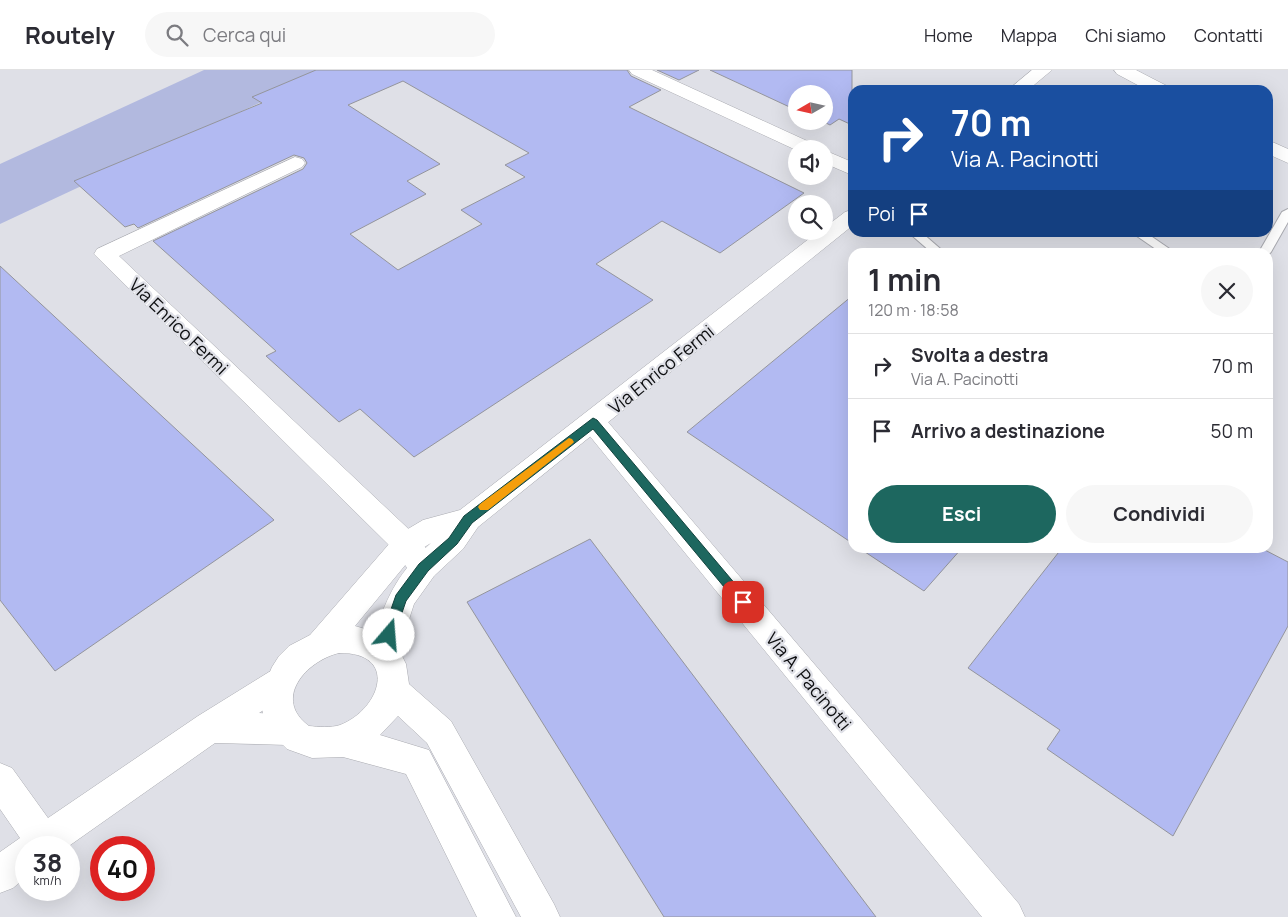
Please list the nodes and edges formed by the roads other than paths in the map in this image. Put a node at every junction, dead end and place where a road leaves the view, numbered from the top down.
1 (638, 70) edge
2 (1044, 70) edge
3 (1122, 70) edge
4 (1024, 85) edge
5 (1150, 85) edge
6 (790, 140) edge
7 (1273, 149) edge
8 (1288, 157) edge
9 (833, 160) edge
10 (295, 163) dead end
11 (848, 167) edge
12 (1287, 216) edge
13 (848, 219) edge
14 (919, 237) edge
15 (1144, 237) edge
16 (933, 248) edge
17 (1162, 248) edge
18 (1267, 248) edge
19 (593, 422) junction
20 (468, 519) junction
21 (406, 544) junction
22 (424, 567) junction
23 (322, 643) junction
24 (383, 652) junction
25 (280, 682) junction
26 (393, 690) junction
27 (210, 727) junction
28 (288, 730) junction
29 (340, 741) junction
30 (0, 780) edge
31 (29, 836) edge
32 (52, 836) edge
33 (15, 863) edge
34 (0, 875) edge
35 (497, 917) edge
36 (541, 917) edge
37 (1006, 917) edge

1 - 6 street
2 - 4 street
3 - 5 street
7 - 8 street
9 - 11 street
10 - 21 street, Via Enrico Fermi
12 - 18 lane
13 - 19 street, Via Enrico Fermi
14 - 16 lane
15 - 17 lane
19 - 20 street, Via Enrico Fermi
19 - 37 street, Via A. Pacinotti
20 - 21 street, Via Enrico Fermi
20 - 22 street, Via Enrico Fermi
21 - 22 street, Via Enrico Fermi
21 - 23 street, Via Enrico Fermi
22 - 24 street, Via Enrico Fermi
23 - 24 street
23 - 25 street
24 - 26 street
25 - 27 street
25 - 28 street
26 - 29 street
26 - 36 street
27 - 28 street
27 - 32 street
28 - 29 street
29 - 35 street
30 - 31 street
33 - 34 street

